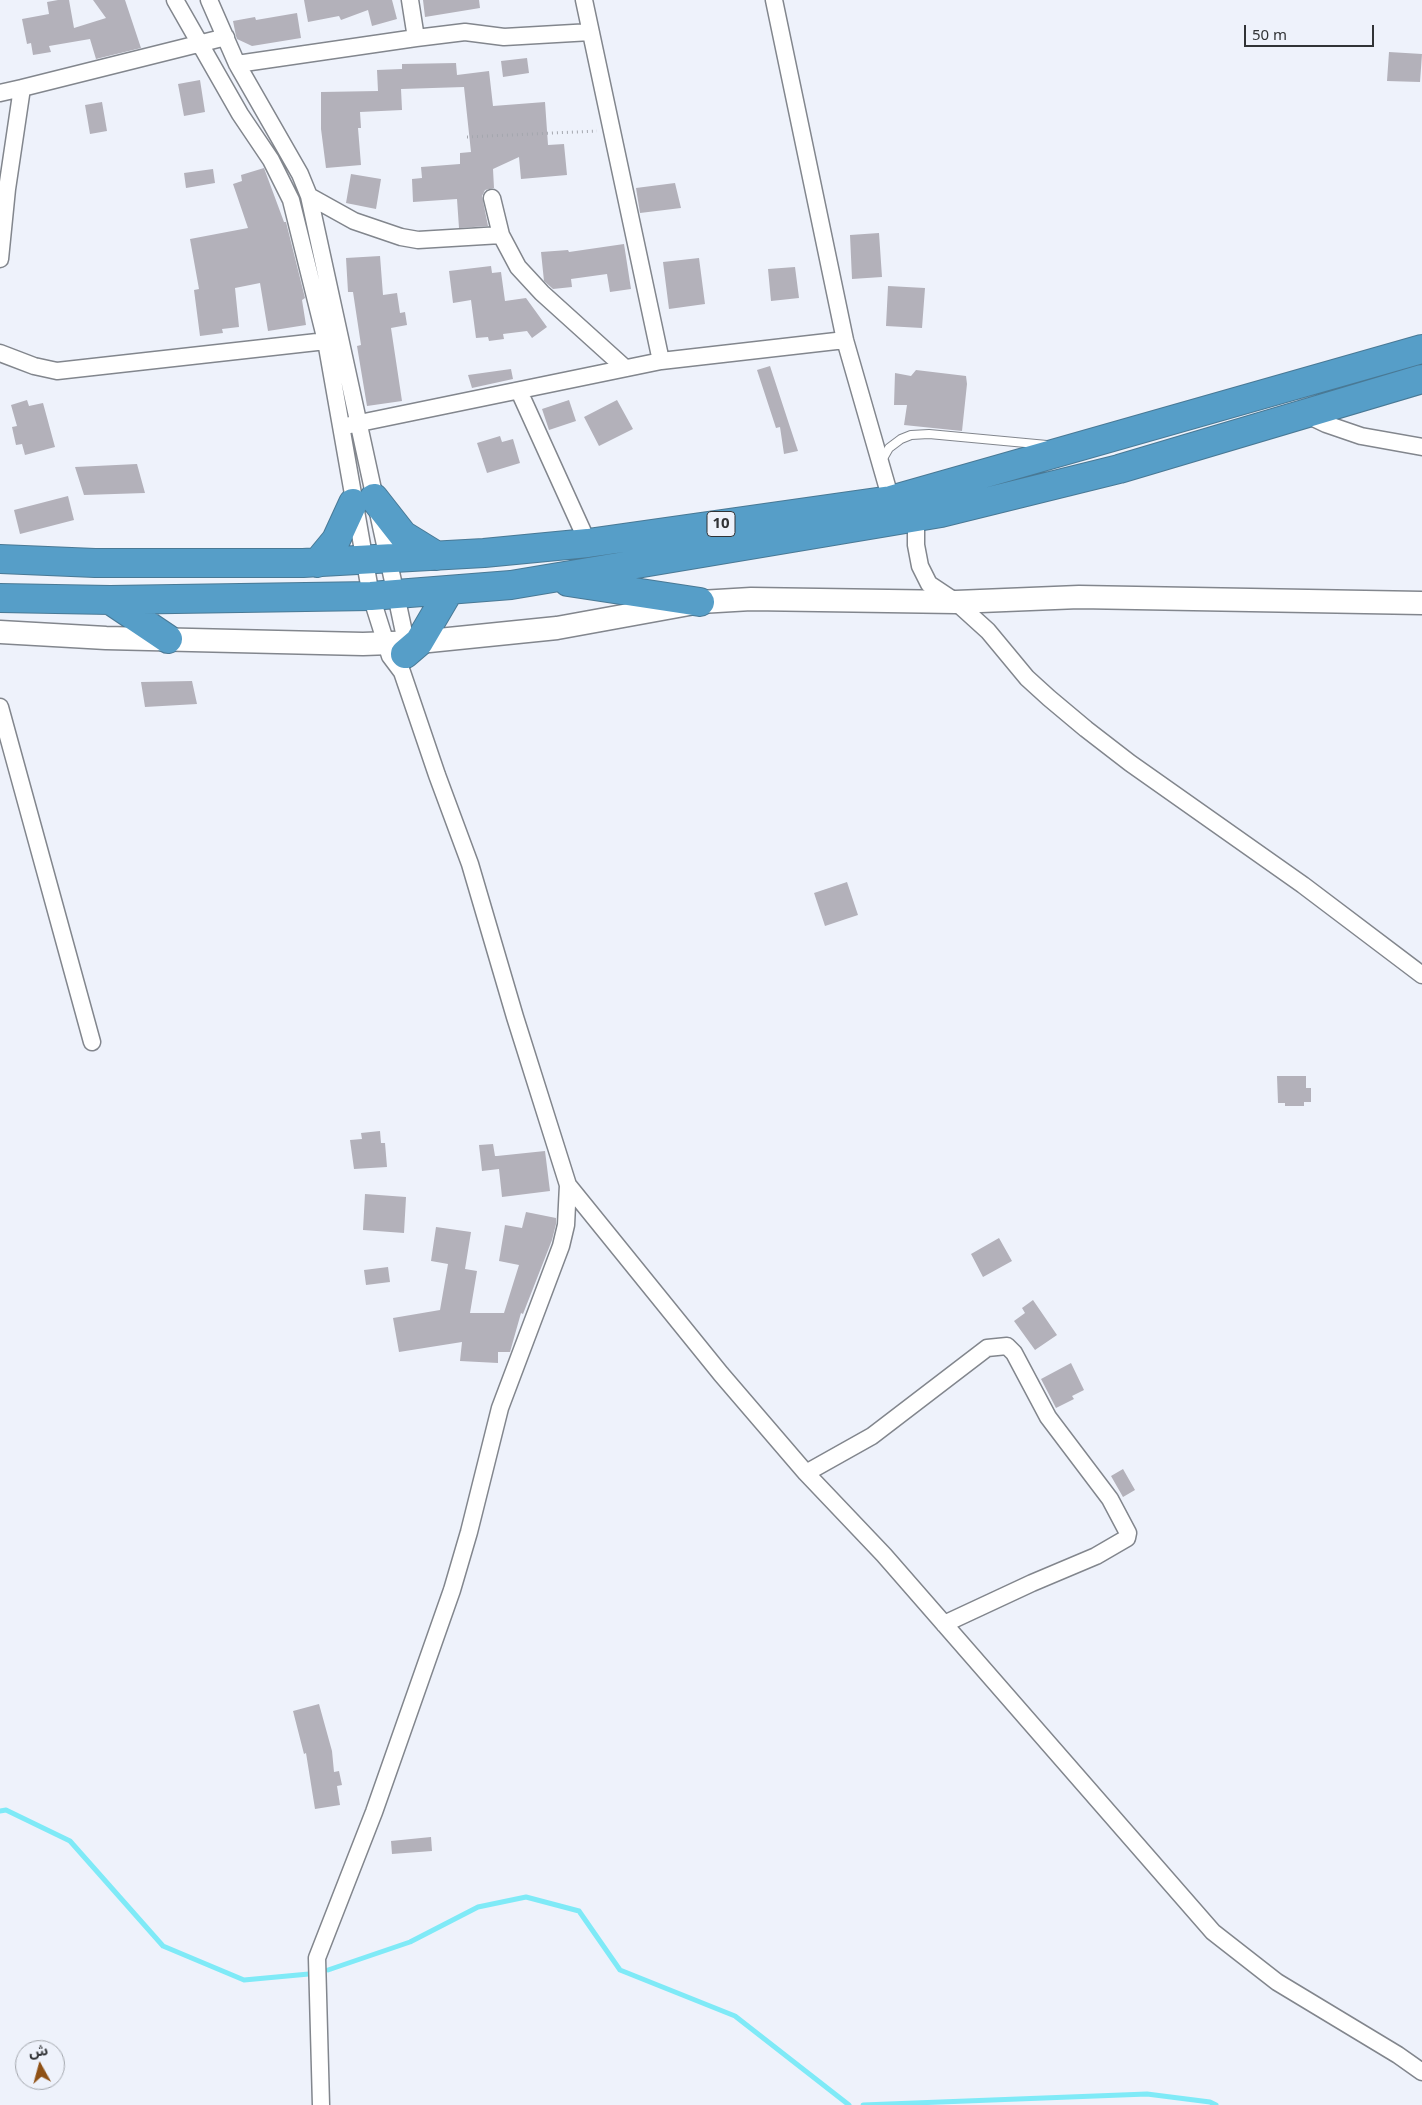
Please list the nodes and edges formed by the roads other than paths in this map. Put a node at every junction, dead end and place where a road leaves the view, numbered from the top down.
1 (175, 0) edge
2 (209, 0) edge
3 (410, 0) edge
4 (584, 0) edge
5 (774, 0) edge
6 (591, 32) junction
7 (226, 37) junction
8 (416, 38) junction
9 (200, 44) junction
10 (237, 64) junction
11 (22, 88) junction
12 (0, 93) edge
13 (309, 196) junction
14 (492, 198) dead end
15 (501, 235) junction
16 (0, 259) edge
17 (845, 340) junction
18 (326, 341) junction
19 (1422, 349) edge
20 (0, 353) edge
21 (661, 361) junction
22 (625, 368) junction
23 (1422, 379) edge
24 (519, 391) junction
25 (1305, 414) junction
26 (360, 423) junction
27 (341, 426) junction
28 (1422, 447) edge
29 (1079, 448) junction
30 (880, 463) junction
31 (891, 500) junction
32 (364, 501) junction
33 (916, 517) junction
34 (588, 543) junction
35 (437, 556) junction
36 (0, 560) edge
37 (376, 560) junction
38 (317, 563) junction
39 (545, 579) junction
40 (449, 591) junction
41 (384, 595) junction
42 (0, 598) edge
43 (110, 600) junction
44 (700, 602) junction
45 (956, 602) junction
46 (1422, 603) edge
47 (0, 632) edge
48 (168, 639) junction
49 (404, 650) junction
50 (0, 707) edge
51 (1422, 975) edge
52 (92, 1042) dead end
53 (568, 1185) junction
54 (806, 1473) junction
55 (944, 1624) junction
56 (1422, 2072) edge
57 (321, 2105) edge

1 - 9 street
2 - 7 street
3 - 8 street
4 - 6 street
5 - 17 street
6 - 8 street
6 - 21 street
7 - 9 street
7 - 10 street
8 - 10 street
9 - 11 street
9 - 18 street
10 - 13 street
11 - 12 street
11 - 16 street
13 - 15 street
13 - 26 street
14 - 15 street
15 - 22 street
17 - 21 street
17 - 30 street
18 - 20 street
18 - 27 street
19 - 29 highway, 10
21 - 22 street
22 - 24 street
23 - 25 highway, 10
24 - 26 street
24 - 34 street
25 - 28 street
25 - 33 highway, 10
26 - 27 street
26 - 32 street
27 - 32 street
29 - 30 lane
29 - 31 highway, 10
30 - 31 street
31 - 34 highway, 10
32 - 35 highway
32 - 37 street
32 - 37 street
32 - 38 highway
33 - 39 highway, 10
33 - 45 street
34 - 35 highway, 10
35 - 37 highway, 10
36 - 38 highway, 10
37 - 38 highway, 10
37 - 41 street
37 - 41 street
39 - 40 highway, 10
39 - 44 highway
40 - 41 highway, 10
40 - 49 highway
41 - 43 highway, 10
41 - 49 street
41 - 49 street
42 - 43 highway, 10
43 - 48 highway
44 - 45 street
44 - 49 street
45 - 46 street
45 - 51 street
47 - 48 street
48 - 49 street
49 - 53 street
50 - 52 street
53 - 54 street
53 - 57 street
54 - 55 street
54 - 55 street
55 - 56 street

